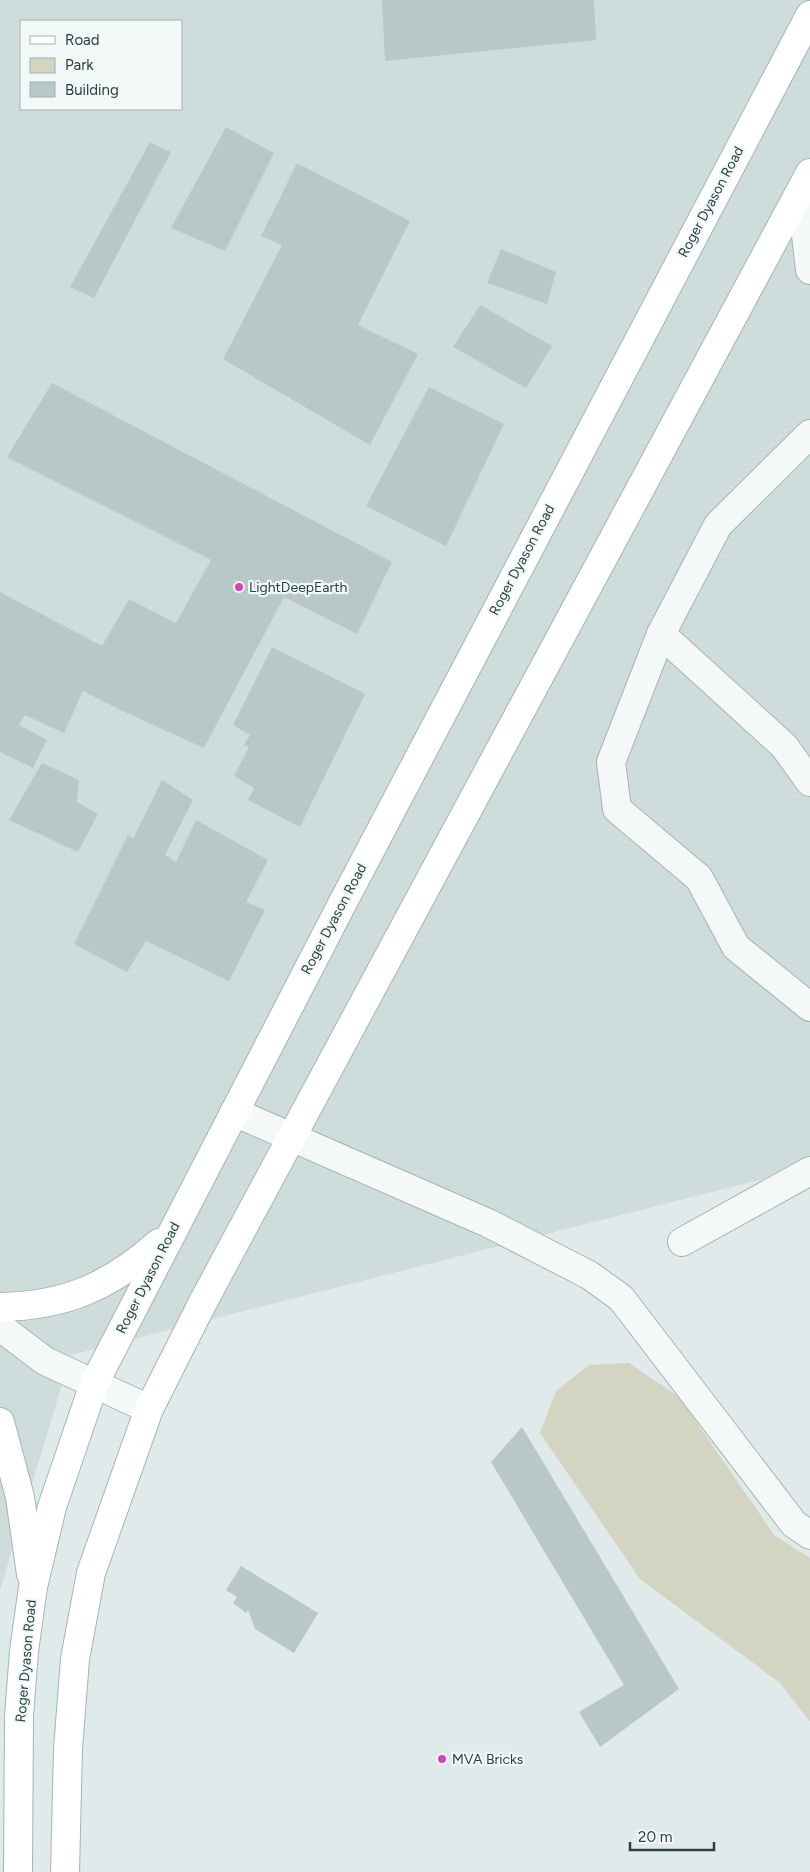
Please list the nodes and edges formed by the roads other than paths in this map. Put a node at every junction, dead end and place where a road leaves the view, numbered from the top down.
1 (810, 15) edge
2 (805, 182) edge
3 (810, 270) edge
4 (810, 434) edge
5 (661, 634) junction
6 (810, 782) edge
7 (810, 1007) edge
8 (234, 1112) junction
9 (291, 1137) junction
10 (810, 1171) edge
11 (170, 1234) junction
12 (682, 1242) dead end
13 (0, 1307) edge
14 (0, 1327) edge
15 (94, 1384) junction
16 (149, 1409) junction
17 (0, 1422) edge
18 (810, 1535) edge
19 (33, 1587) junction
20 (18, 1872) edge
21 (65, 1872) edge

1 - 8 main road, Roger Dyason Road
2 - 3 street
2 - 9 main road
4 - 5 street
5 - 6 street
5 - 7 street
8 - 9 street
8 - 11 main road, Roger Dyason Road
9 - 16 main road
9 - 18 street
10 - 12 street
11 - 13 main road
11 - 15 main road, Roger Dyason Road
14 - 15 street
15 - 16 street
15 - 19 main road, Roger Dyason Road
16 - 21 main road
17 - 19 main road
19 - 20 main road, Roger Dyason Road

